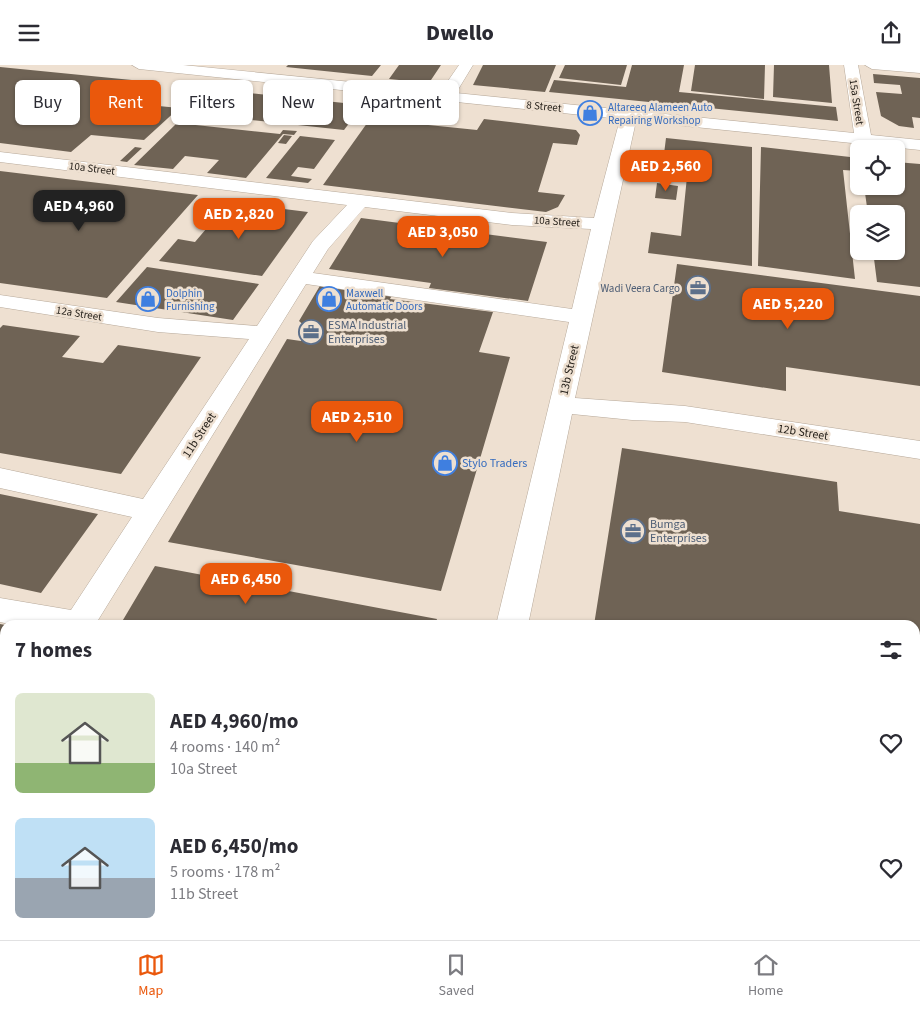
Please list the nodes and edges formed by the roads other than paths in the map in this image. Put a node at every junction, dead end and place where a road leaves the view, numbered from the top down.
1 (139, 65) edge
2 (272, 65) edge
3 (466, 65) edge
4 (852, 65) edge
5 (872, 65) edge
6 (920, 69) edge
7 (259, 77) junction
8 (456, 80) edge
9 (343, 86) edge
10 (459, 97) edge
11 (630, 115) junction
12 (863, 139) junction
13 (920, 145) edge
14 (0, 157) edge
15 (339, 198) junction
16 (360, 201) junction
17 (601, 230) junction
18 (320, 245) junction
19 (299, 277) junction
20 (4, 306) edge
21 (581, 317) junction
22 (259, 341) junction
23 (564, 396) junction
24 (920, 450) edge
25 (0, 478) edge
26 (150, 511) junction
27 (0, 610) edge
28 (52, 620) edge
29 (81, 620) edge
30 (513, 620) edge

1 - 7 street, 8 Street
2 - 7 street
3 - 8 street
4 - 12 street, 15a Street
5 - 6 street
7 - 9 street, 8 Street
10 - 11 street, 8 Street
11 - 12 street, 8 Street
11 - 17 street, 13b Street
12 - 13 street, 8 Street
14 - 15 street, 10a Street
15 - 16 street, 10a Street
15 - 18 street, 11b Street
16 - 17 street, 10a Street
16 - 18 street, 11b Street
17 - 21 street, 13b Street
18 - 19 street, 11b Street
19 - 21 street
19 - 22 street, 11b Street
20 - 22 street, 12a Street
21 - 23 street, 13b Street
22 - 26 street, 11b Street
23 - 24 street, 12b Street
23 - 30 street, 13b Street
25 - 26 street
26 - 29 street, 11b Street
27 - 28 street

